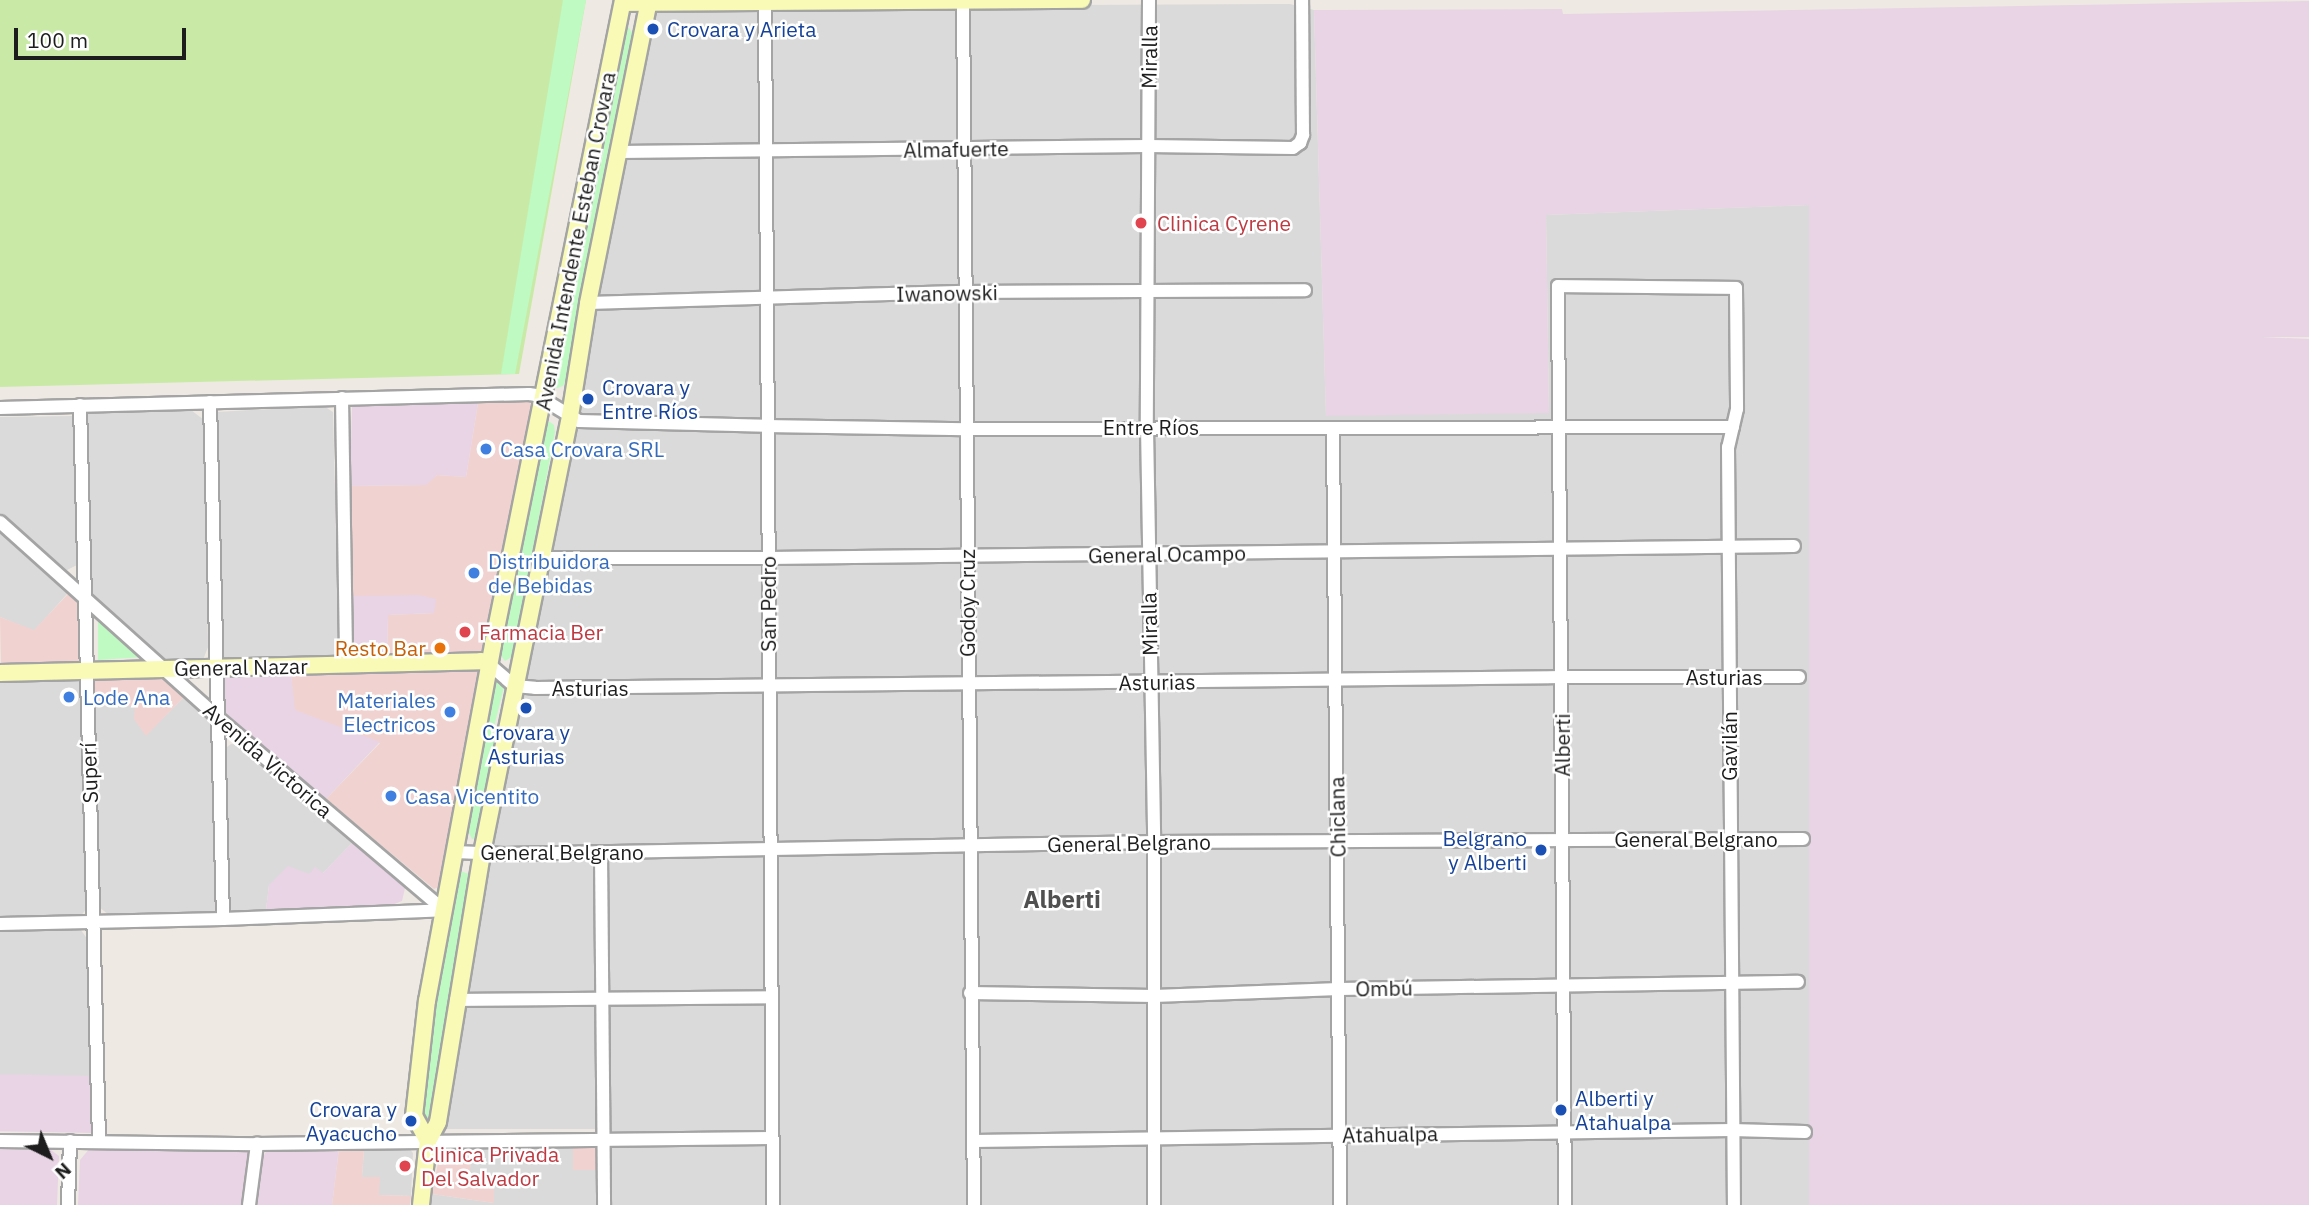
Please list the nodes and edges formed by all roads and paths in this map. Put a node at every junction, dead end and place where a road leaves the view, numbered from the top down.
1 (1082, 0) edge
2 (1149, 0) edge
3 (1302, 0) edge
4 (623, 1) edge
5 (963, 1) edge
6 (648, 2) edge
7 (765, 4) junction
8 (1148, 146) junction
9 (963, 148) junction
10 (765, 151) junction
11 (619, 152) junction
12 (1558, 286) joint
13 (1305, 290) dead end
14 (965, 292) junction
15 (1148, 292) junction
16 (767, 296) junction
17 (588, 303) junction
18 (342, 398) junction
19 (544, 399) junction
20 (209, 402) junction
21 (80, 405) junction
22 (0, 408) edge
23 (570, 416) junction
24 (765, 426) junction
25 (1147, 427) junction
26 (1559, 427) junction
27 (1732, 427) junction
28 (966, 429) junction
29 (1333, 429) junction
30 (0, 522) edge
31 (1728, 545) junction
32 (1794, 546) dead end
33 (1560, 548) junction
34 (1335, 551) junction
35 (1148, 554) junction
36 (967, 555) junction
37 (540, 558) junction
38 (768, 558) junction
39 (83, 594) junction
40 (346, 664) junction
41 (489, 664) junction
42 (165, 668) junction
43 (215, 668) junction
44 (85, 671) junction
45 (0, 673) edge
46 (1562, 677) junction
47 (1728, 677) junction
48 (1799, 677) dead end
49 (1335, 679) junction
50 (1151, 682) junction
51 (967, 685) junction
52 (514, 687) junction
53 (769, 687) junction
54 (217, 717) junction
55 (1729, 838) junction
56 (1803, 839) dead end
57 (1563, 840) junction
58 (1338, 841) junction
59 (1154, 842) junction
60 (969, 846) junction
61 (769, 849) junction
62 (455, 852) junction
63 (600, 852) junction
64 (482, 853) junction
65 (444, 910) junction
66 (223, 919) junction
67 (95, 922) junction
68 (0, 924) edge
69 (1798, 982) dead end
70 (1733, 983) junction
71 (1564, 986) junction
72 (1339, 989) junction
73 (970, 993) junction
74 (1154, 996) junction
75 (770, 997) junction
76 (604, 998) junction
77 (457, 999) junction
78 (1732, 1130) junction
79 (1564, 1132) junction
80 (1805, 1132) dead end
81 (1340, 1135) junction
82 (1153, 1137) junction
83 (604, 1138) junction
84 (771, 1138) junction
85 (0, 1141) edge
86 (70, 1141) junction
87 (99, 1141) junction
88 (428, 1141) junction
89 (974, 1141) junction
90 (257, 1144) junction
91 (68, 1205) edge
92 (249, 1205) edge
93 (421, 1205) edge
94 (604, 1205) edge
95 (773, 1205) edge
96 (974, 1205) edge
97 (1154, 1205) edge
98 (1340, 1205) edge
99 (1564, 1205) edge
100 (1734, 1205) edge

1 - 5 main road
2 - 8 street, Miralla
3 - 8 street, Almafuerte
4 - 6 main road
4 - 19 main road, Avenida Intendente Esteban Crovara
5 - 7 main road
5 - 9 street, Godoy Cruz
6 - 7 main road
6 - 11 main road, Avenida Intendente Esteban Crovara
7 - 10 street, San Pedro
8 - 9 street, Almafuerte
8 - 15 street, Miralla
9 - 10 street, Almafuerte
9 - 14 street, Godoy Cruz
10 - 11 street, Almafuerte
10 - 16 street, San Pedro
11 - 17 main road, Avenida Intendente Esteban Crovara
12 - 26 street, Alberti
12 - 27 street, Gavilán
13 - 15 street, Iwanowski
14 - 15 street, Iwanowski
14 - 16 street, Iwanowski
14 - 28 street, Godoy Cruz
15 - 25 street, Miralla
16 - 17 street, Iwanowski
16 - 24 street, San Pedro
17 - 23 main road, Avenida Intendente Esteban Crovara
18 - 19 street
18 - 20 street
18 - 40 street
19 - 23 street
19 - 41 main road, Avenida Intendente Esteban Crovara
20 - 21 street
20 - 43 street
21 - 22 street
21 - 39 street, Superí
23 - 24 street, Entre Ríos
23 - 37 main road, Avenida Intendente Esteban Crovara
24 - 28 street, Entre Ríos
24 - 38 street, San Pedro
25 - 28 street, Entre Ríos
25 - 29 street, Entre Ríos
25 - 35 street, Miralla
26 - 27 street, Entre Ríos
26 - 29 street, Entre Ríos
26 - 33 street, Alberti
27 - 31 street, Gavilán
28 - 36 street, Godoy Cruz
29 - 34 street, Chiclana
30 - 39 street, Avenida Victorica
31 - 32 street, General Ocampo
31 - 33 street, General Ocampo
31 - 47 street, Gavilán
33 - 34 street, General Ocampo
33 - 46 street, Alberti
34 - 35 street, General Ocampo
34 - 49 street, Chiclana
35 - 36 street, General Ocampo
35 - 50 street, Miralla
36 - 38 street, General Ocampo
36 - 51 street, Godoy Cruz
37 - 38 street, General Ocampo
37 - 52 main road, Avenida Intendente Esteban Crovara
38 - 53 street, San Pedro
39 - 42 street, Avenida Victorica
39 - 44 street, Superí
40 - 41 main road, General Nazar
40 - 43 main road, General Nazar
41 - 52 street
41 - 62 main road, Avenida Intendente Esteban Crovara
42 - 43 main road, General Nazar
42 - 44 main road, General Nazar
42 - 54 street, Avenida Victorica
43 - 54 street
44 - 45 main road, General Nazar
44 - 67 street, Superí
46 - 47 street, Asturias
46 - 49 street, Asturias
46 - 57 street, Alberti
47 - 48 street, Asturias
47 - 55 street, Gavilán
49 - 50 street, Asturias
49 - 58 street, Chiclana
50 - 51 street, Asturias
50 - 59 street, Miralla
51 - 53 street, Asturias
51 - 60 street, Godoy Cruz
52 - 53 street, Asturias
52 - 64 main road, Avenida Intendente Esteban Crovara
53 - 61 street, San Pedro
54 - 65 street, Avenida Victorica
54 - 66 street
55 - 56 street, General Belgrano
55 - 57 street, General Belgrano
55 - 70 street, Gavilán
57 - 58 street, General Belgrano
57 - 71 street, Alberti
58 - 59 street, General Belgrano
58 - 72 street, Chiclana
59 - 60 street, General Belgrano
59 - 74 street, Miralla
60 - 61 street, General Belgrano
60 - 73 street, Godoy Cruz
61 - 63 street, General Belgrano
61 - 75 street, San Pedro
62 - 64 street, General Belgrano
62 - 65 main road, Avenida Intendente Esteban Crovara
63 - 64 street, General Belgrano
63 - 76 street
64 - 77 main road, Avenida Intendente Esteban Crovara
65 - 66 street
65 - 88 main road, Avenida Intendente Esteban Crovara
66 - 67 street
67 - 68 street
67 - 87 street, Superí
69 - 70 street, Ombú
70 - 71 street, Ombú
70 - 78 street, Gavilán
71 - 72 street, Ombú
71 - 79 street, Alberti
72 - 74 street, Ombú
72 - 81 street, Chiclana
73 - 74 street, Ombú
73 - 89 street, Godoy Cruz
74 - 82 street, Miralla
75 - 76 street
75 - 84 street, San Pedro
76 - 77 street
76 - 83 street
77 - 88 main road, Avenida Intendente Esteban Crovara
78 - 79 street, Atahualpa
78 - 80 street, Atahualpa
78 - 100 street, Gavilán
79 - 81 street, Atahualpa
79 - 99 street, Alberti
81 - 82 street, Atahualpa
81 - 98 street, Chiclana
82 - 89 street, Atahualpa
82 - 97 street, Miralla
83 - 84 street
83 - 88 street
83 - 94 street
84 - 95 street, San Pedro
85 - 86 street
86 - 87 street
86 - 91 street
87 - 90 street
88 - 90 street
88 - 93 main road, Avenida Intendente Esteban Crovara
89 - 96 street, Godoy Cruz
90 - 92 street

